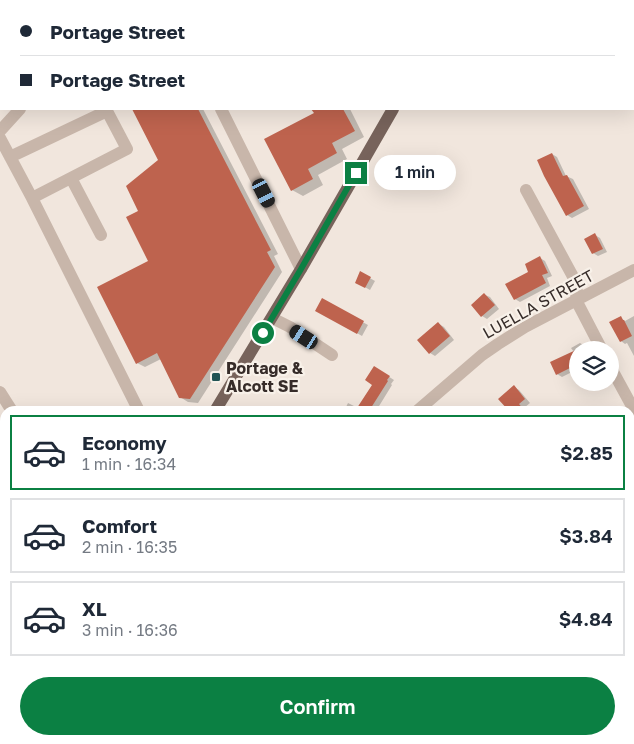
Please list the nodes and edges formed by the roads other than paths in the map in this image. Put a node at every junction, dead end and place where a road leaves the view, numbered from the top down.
1 (19, 110) edge
2 (222, 110) edge
3 (391, 110) edge
4 (0, 131) edge
5 (0, 138) edge
6 (10, 157) junction
7 (71, 178) junction
8 (526, 190) dead end
9 (32, 198) junction
10 (101, 235) dead end
11 (301, 269) junction
12 (634, 270) edge
13 (576, 300) junction
14 (272, 318) junction
15 (597, 341) edge
16 (332, 355) dead end
17 (619, 382) edge
18 (0, 392) edge
19 (9, 406) edge
20 (136, 406) edge
21 (218, 406) edge
22 (423, 406) edge
23 (632, 406) edge

1 - 4 street
2 - 11 street
3 - 11 main road
5 - 6 street
6 - 7 street
6 - 9 street
7 - 9 street
7 - 10 street
8 - 13 street
9 - 20 street
11 - 14 main road
12 - 13 street, LUELLA STREET
13 - 15 street
13 - 22 street, LUELLA STREET
14 - 16 street
14 - 21 main road
17 - 23 street
18 - 19 street

